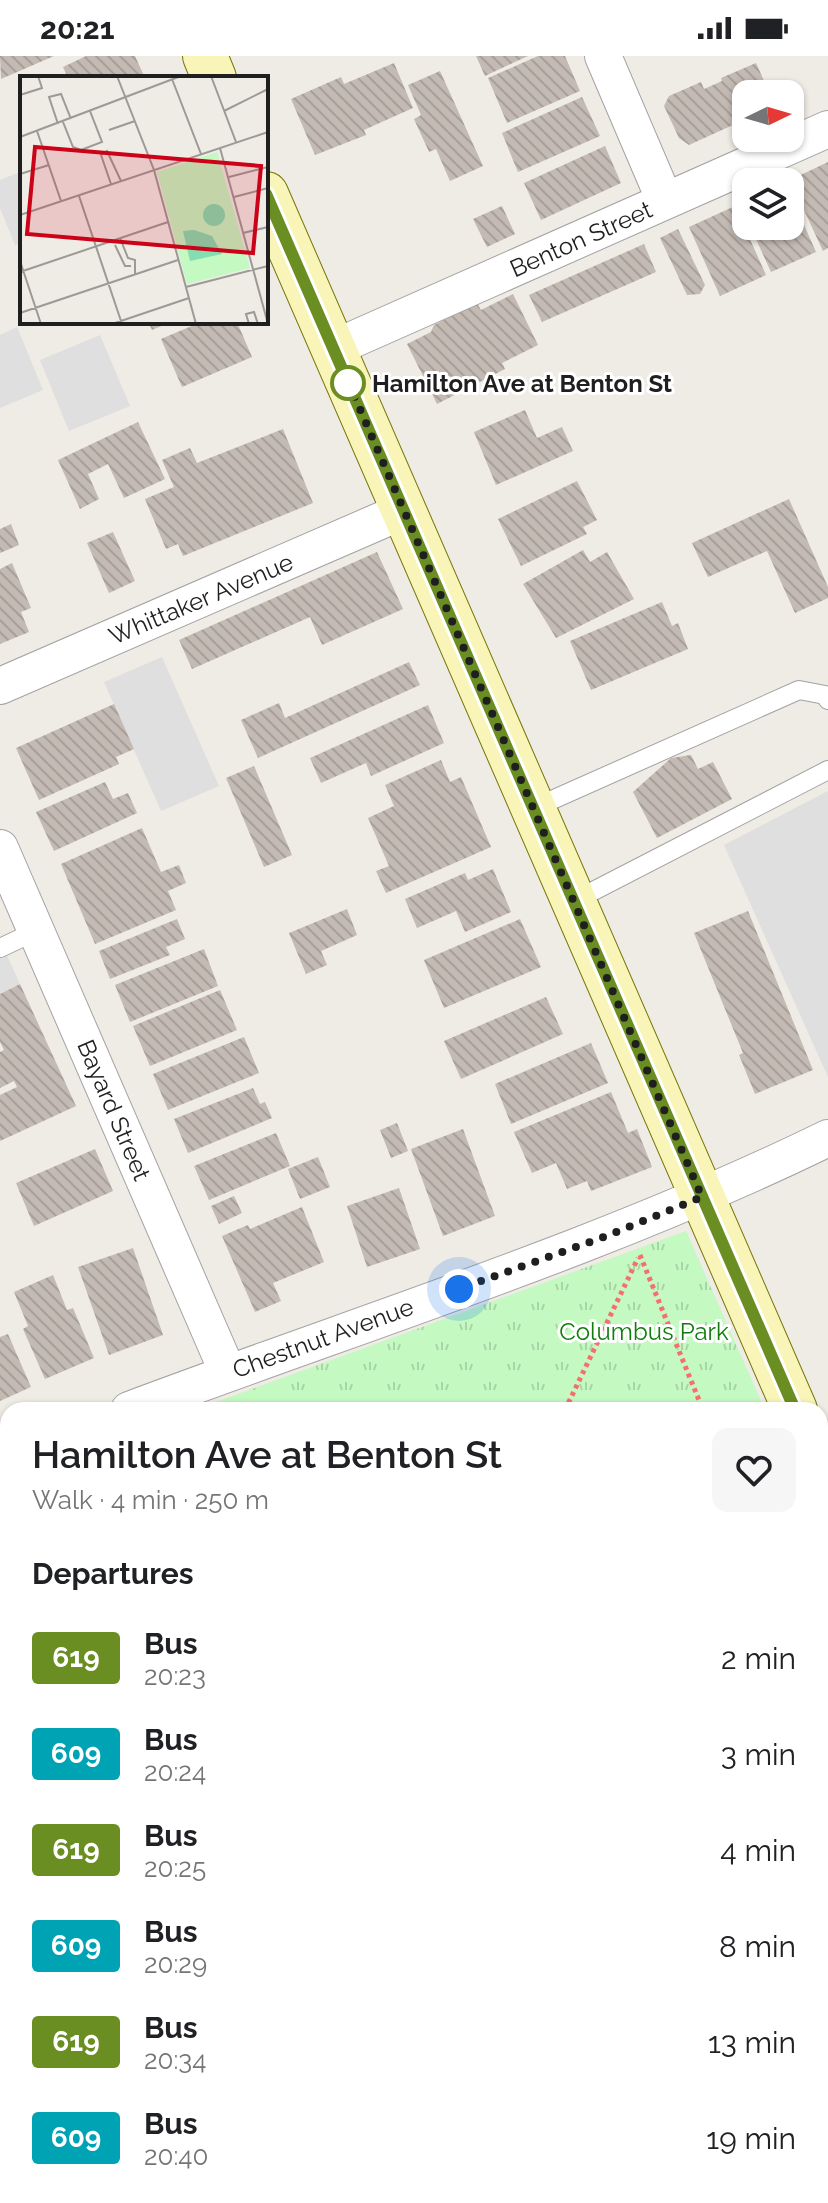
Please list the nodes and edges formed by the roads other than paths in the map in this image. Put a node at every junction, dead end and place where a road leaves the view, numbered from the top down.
1 (205, 56) edge
2 (603, 56) edge
3 (213, 76) edge
4 (828, 129) edge
5 (268, 199) edge
6 (665, 201) junction
7 (334, 348) junction
8 (403, 511) junction
9 (0, 686) edge
10 (828, 700) edge
11 (828, 770) edge
12 (534, 808) junction
13 (0, 848) edge
14 (574, 901) junction
15 (36, 931) junction
16 (0, 948) edge
17 (828, 1138) edge
18 (702, 1197) junction
19 (228, 1373) junction
20 (150, 1402) edge
21 (792, 1402) edge

1 - 3 main road
2 - 6 street
4 - 6 street, Benton Street
5 - 7 main road
6 - 7 street, Benton Street
7 - 8 main road
8 - 9 street, Whittaker Avenue
8 - 12 main road
10 - 12 lane
11 - 14 lane
12 - 14 main road
13 - 15 street, Bayard Street
14 - 18 main road
15 - 16 lane
15 - 19 street, Bayard Street
17 - 18 street, Chestnut Avenue
18 - 19 street, Chestnut Avenue
18 - 21 main road
19 - 20 street, Chestnut Avenue

